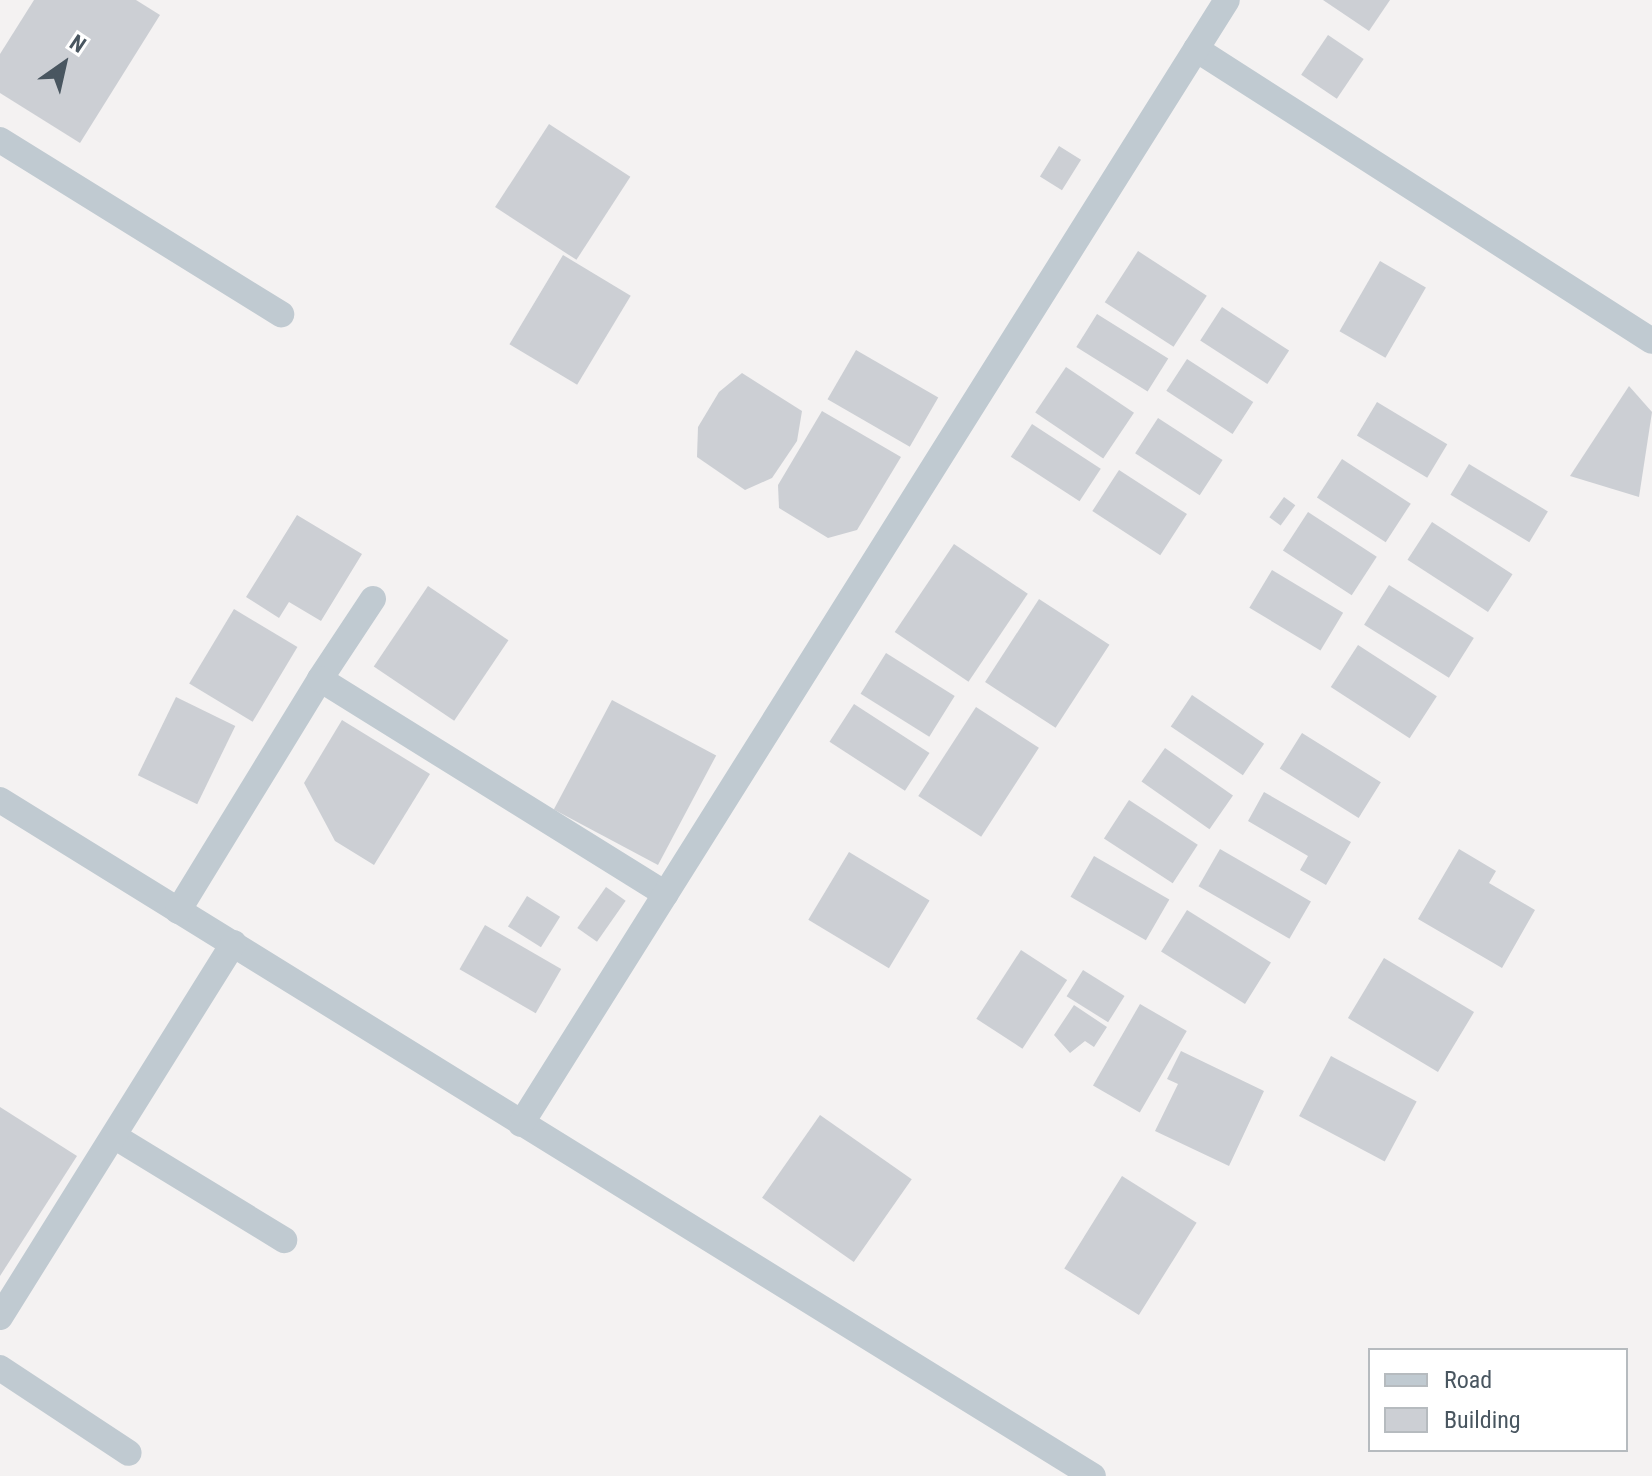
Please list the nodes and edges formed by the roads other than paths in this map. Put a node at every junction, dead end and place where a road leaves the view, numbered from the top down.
1 (1227, 0) edge
2 (1196, 49) junction
3 (0, 140) edge
4 (281, 314) dead end
5 (1652, 341) edge
6 (373, 599) dead end
7 (320, 679) junction
8 (0, 800) edge
9 (666, 894) junction
10 (178, 911) junction
11 (234, 943) junction
12 (521, 1124) junction
13 (117, 1138) junction
14 (284, 1240) dead end
15 (0, 1317) edge
16 (0, 1368) edge
17 (129, 1453) dead end
18 (1093, 1476) edge

1 - 2 street
2 - 5 street
2 - 9 street
3 - 4 street
6 - 7 street
7 - 9 street
7 - 10 street
8 - 10 street
9 - 12 street
10 - 11 street
11 - 12 street
11 - 13 street
12 - 18 street
13 - 14 street
13 - 15 street
16 - 17 street

